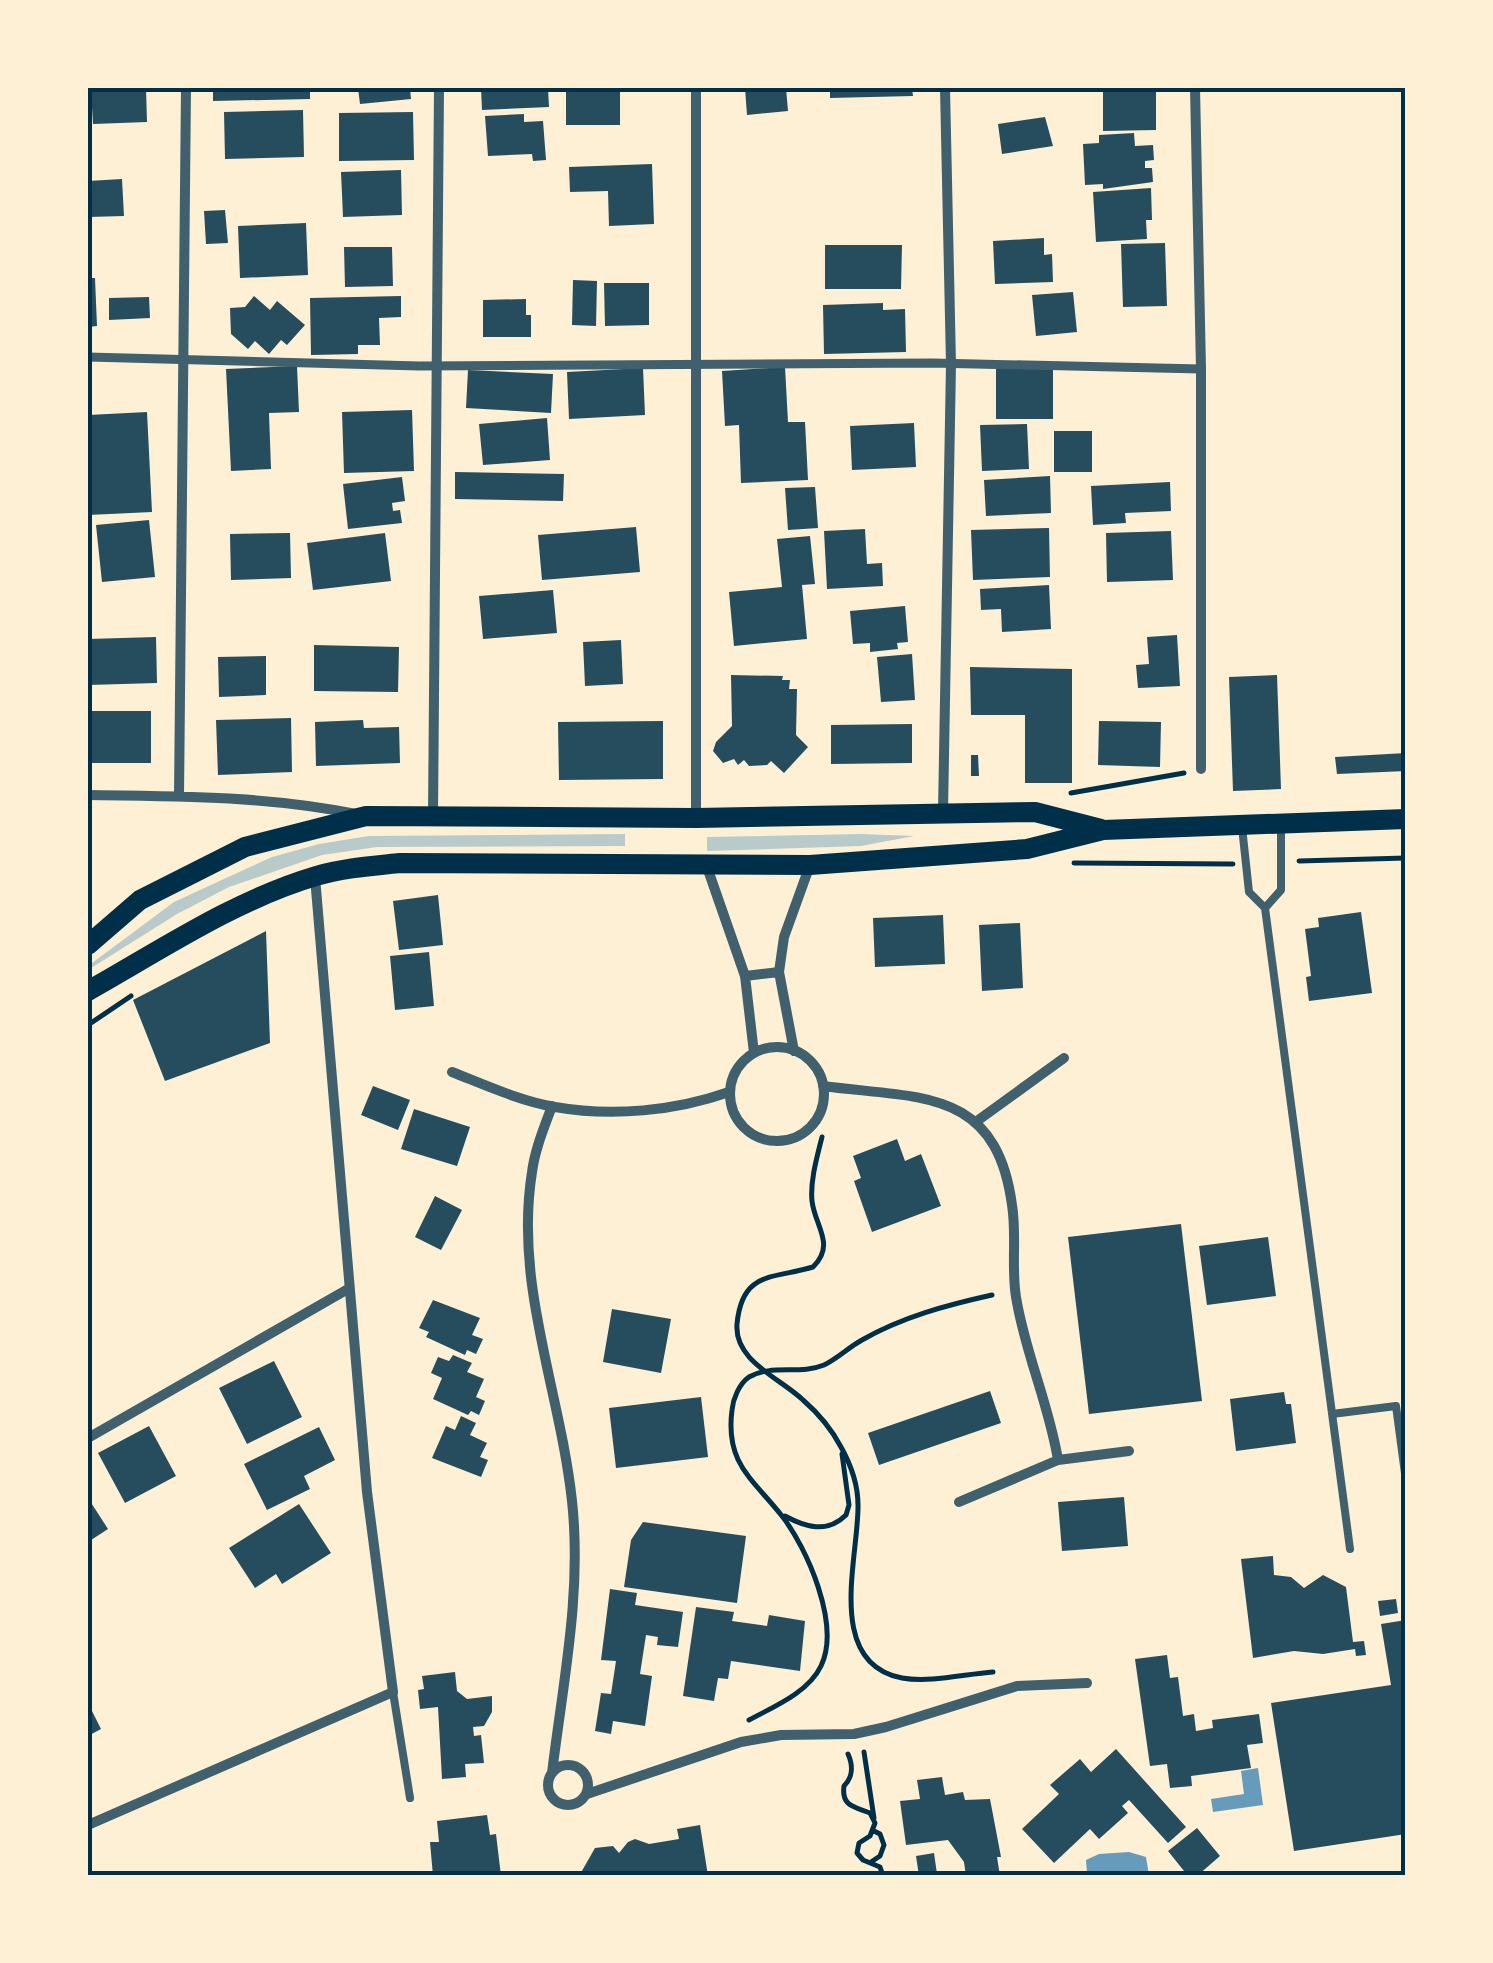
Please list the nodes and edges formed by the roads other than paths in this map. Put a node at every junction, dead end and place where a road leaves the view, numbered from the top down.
1 (186, 88) edge
2 (439, 88) edge
3 (696, 88) edge
4 (945, 88) edge
5 (1195, 88) edge
6 (88, 358) edge
7 (184, 359) junction
8 (696, 364) junction
9 (951, 364) junction
10 (439, 365) junction
11 (1200, 369) junction
12 (1202, 770) road end
13 (88, 795) edge
14 (179, 796) junction
15 (943, 812) junction
16 (366, 816) junction
17 (433, 816) junction
18 (696, 818) junction
19 (1406, 819) edge
20 (1281, 826) junction
21 (1242, 827) junction
22 (1103, 830) junction
23 (810, 865) junction
24 (707, 867) junction
25 (315, 876) junction
26 (1265, 908) junction
27 (88, 944) edge
28 (779, 972) junction
29 (745, 976) junction
30 (88, 991) edge
31 (794, 1051) junction
32 (754, 1053) junction
33 (1064, 1058) dead end
34 (452, 1072) dead end
35 (823, 1086) junction
36 (730, 1092) junction
37 (552, 1106) junction
38 (977, 1121) junction
39 (348, 1288) junction
40 (1332, 1414) junction
41 (88, 1438) edge
42 (1130, 1452) dead end
43 (1058, 1460) junction
44 (1406, 1480) edge
45 (958, 1502) dead end
46 (1350, 1550) dead end
47 (1086, 1682) dead end
48 (394, 1692) junction
49 (552, 1772) junction
50 (586, 1794) junction
51 (410, 1798) dead end
52 (88, 1825) edge

1 - 7 street
2 - 10 street
3 - 8 street
4 - 9 street
5 - 11 street
6 - 7 street
7 - 10 street
7 - 14 street
8 - 9 street
8 - 10 street
8 - 18 street
9 - 11 street
9 - 15 street
10 - 17 street
11 - 12 street
13 - 14 street
14 - 16 street
15 - 18 main road
15 - 22 main road
16 - 17 main road
16 - 27 main road
17 - 18 main road
19 - 20 main road
20 - 21 main road
20 - 26 lane
21 - 22 main road
21 - 26 lane
22 - 23 main road
23 - 24 main road
23 - 28 street
24 - 25 main road
24 - 29 street
25 - 30 main road
25 - 39 street
26 - 40 lane
28 - 29 street
28 - 31 street
29 - 32 street
31 - 32 street
31 - 35 street
32 - 36 street
33 - 38 street
34 - 37 street
35 - 36 street
35 - 38 street
36 - 37 street
37 - 49 street
38 - 43 street
39 - 41 street
39 - 48 street
40 - 44 lane
40 - 46 lane
42 - 43 street
43 - 45 street
47 - 50 street
48 - 51 lane
48 - 52 street
49 - 50 street
49 - 50 street

